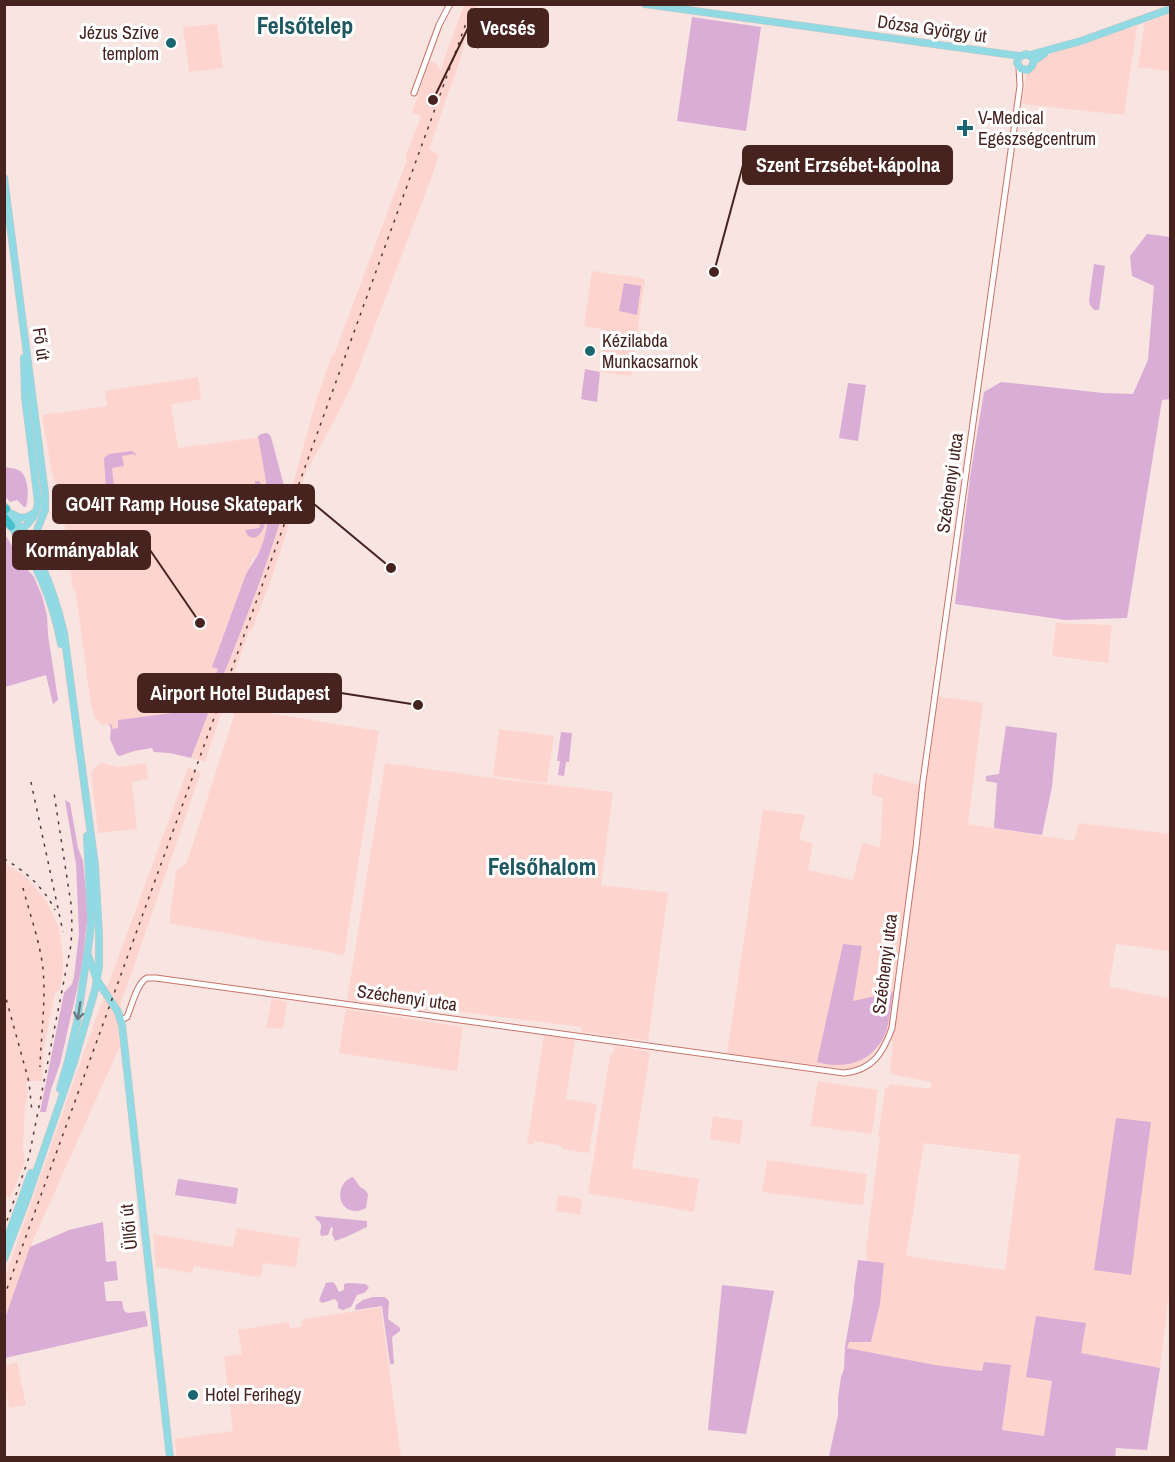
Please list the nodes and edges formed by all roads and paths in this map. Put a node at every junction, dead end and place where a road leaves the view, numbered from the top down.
1 (450, 4) edge
2 (645, 4) edge
3 (1170, 9) edge
4 (1032, 58) junction
5 (1021, 64) junction
6 (414, 93) dead end
7 (4, 178) edge
8 (23, 327) junction
9 (24, 380) junction
10 (33, 392) junction
11 (5, 511) edge
12 (40, 513) junction
13 (11, 526) junction
14 (22, 531) junction
15 (22, 542) junction
16 (36, 553) junction
17 (69, 684) junction
18 (90, 839) junction
19 (87, 953) junction
20 (99, 967) junction
21 (97, 980) junction
22 (108, 996) junction
23 (88, 1018) junction
24 (121, 1020) junction
25 (4, 1246) edge
26 (4, 1259) edge
27 (170, 1458) edge

1 - 6 street
2 - 5 main road, Dózsa György út
3 - 4 main road
4 - 5 main road
4 - 5 main road
5 - 24 street, Széchenyi utca
7 - 8 main road, Fő út
8 - 9 main road
8 - 10 main road, Fő út
9 - 10 main road
9 - 12 main road
10 - 12 main road, Fő út
11 - 12 main road
11 - 13 highway
11 - 14 main road
12 - 14 main road
12 - 16 main road
13 - 14 main road
13 - 15 main road
14 - 15 main road
14 - 16 main road
15 - 17 main road
16 - 17 main road
17 - 18 main road
18 - 19 main road
18 - 20 main road
19 - 21 main road
19 -> 25 main road
20 - 21 main road
20 - 22 main road
21 - 22 main road
21 - 23 main road
22 - 23 main road
22 - 24 main road, Üllői út
23 - 26 main road
24 - 27 main road, Üllői út

